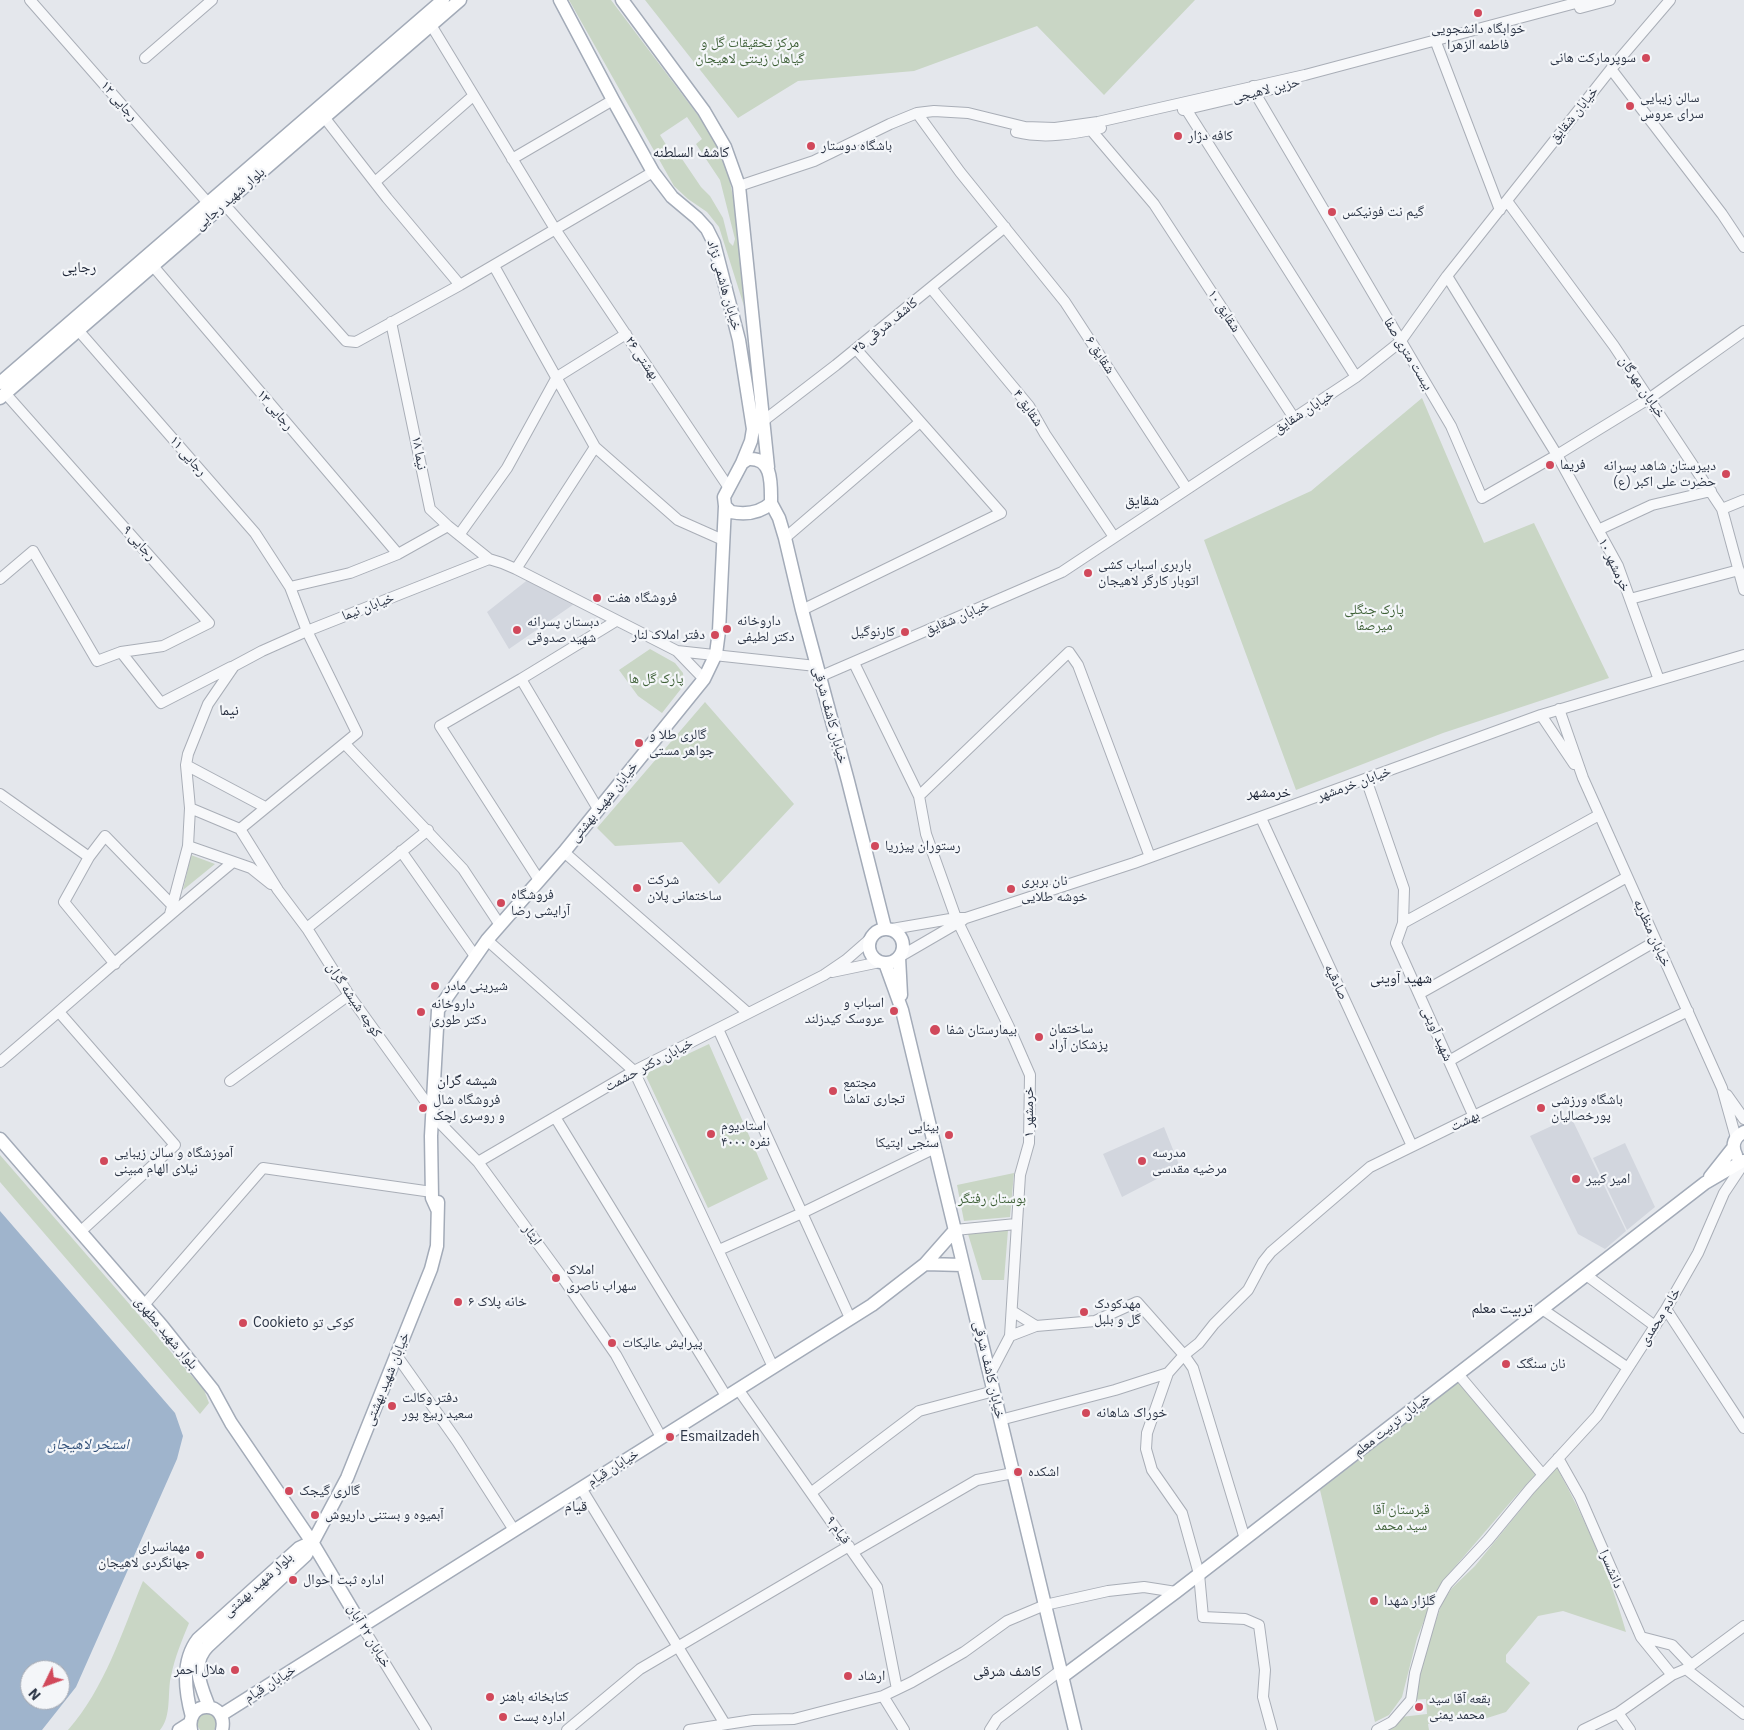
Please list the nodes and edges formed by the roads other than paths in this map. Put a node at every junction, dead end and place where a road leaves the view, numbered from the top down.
1 (30, 0) edge
2 (212, 0) edge
3 (443, 0) edge
4 (460, 0) edge
5 (560, 0) edge
6 (622, 0) edge
7 (1587, 0) edge
8 (1610, 0) edge
9 (1670, 0) edge
10 (431, 25) junction
11 (1437, 46) junction
12 (145, 58) dead end
13 (1611, 69) junction
14 (1254, 90) junction
15 (473, 96) junction
16 (613, 100) junction
17 (1186, 109) junction
18 (917, 113) junction
19 (324, 117) junction
20 (1091, 130) junction
21 (512, 159) junction
22 (653, 172) junction
23 (374, 182) junction
24 (739, 186) junction
25 (1507, 201) junction
26 (208, 203) junction
27 (224, 204) junction
28 (1500, 210) junction
29 (1005, 227) junction
30 (555, 229) junction
31 (1744, 247) edge
32 (153, 266) junction
33 (494, 266) junction
34 (1447, 276) junction
35 (460, 285) junction
36 (930, 288) junction
37 (391, 322) junction
38 (78, 330) junction
39 (1744, 331) edge
40 (626, 334) junction
41 (1400, 342) junction
42 (856, 349) junction
43 (557, 377) junction
44 (1356, 377) junction
45 (1, 390) edge
46 (1650, 398) junction
47 (1294, 418) junction
48 (920, 422) junction
49 (758, 425) junction
50 (595, 447) junction
51 (1557, 455) junction
52 (742, 463) junction
53 (768, 467) junction
54 (729, 488) junction
55 (1187, 489) junction
56 (1711, 491) junction
57 (1744, 500) edge
58 (771, 503) junction
59 (726, 506) junction
60 (1722, 508) junction
61 (448, 526) junction
62 (1598, 530) junction
63 (459, 535) junction
64 (1114, 537) junction
65 (785, 538) junction
66 (722, 540) junction
67 (398, 554) junction
68 (489, 559) junction
69 (516, 569) junction
70 (1739, 570) junction
71 (0, 579) edge
72 (290, 587) junction
73 (1744, 590) edge
74 (1630, 600) junction
75 (802, 610) junction
76 (616, 621) junction
77 (307, 630) junction
78 (677, 651) junction
79 (121, 652) junction
80 (716, 654) junction
81 (1744, 655) edge
82 (854, 662) junction
83 (234, 666) junction
84 (818, 671) junction
85 (521, 679) junction
86 (704, 679) junction
87 (1659, 680) junction
88 (1559, 709) junction
89 (1541, 715) junction
90 (345, 744) junction
91 (186, 765) junction
92 (1582, 778) junction
93 (1366, 780) junction
94 (0, 794) edge
95 (919, 796) junction
96 (265, 807) junction
97 (190, 808) junction
98 (598, 810) junction
99 (1599, 815) junction
100 (1261, 818) junction
101 (240, 829) junction
102 (428, 830) junction
103 (188, 846) junction
104 (401, 851) junction
105 (564, 852) junction
106 (89, 857) junction
107 (1150, 857) junction
108 (233, 862) junction
109 (1627, 877) junction
110 (539, 880) junction
111 (278, 890) junction
112 (172, 910) junction
113 (960, 920) junction
114 (1403, 923) junction
115 (500, 925) junction
116 (307, 928) junction
117 (889, 929) junction
118 (870, 939) junction
119 (487, 940) junction
120 (1656, 941) junction
121 (475, 956) junction
122 (900, 956) junction
123 (883, 962) junction
124 (115, 964) junction
125 (824, 975) junction
126 (1419, 994) junction
127 (349, 995) junction
128 (902, 1010) junction
129 (1688, 1011) junction
130 (59, 1012) junction
131 (748, 1013) junction
132 (718, 1029) junction
133 (1449, 1061) junction
134 (0, 1062) edge
135 (634, 1071) junction
136 (436, 1080) junction
137 (230, 1081) dead end
138 (1722, 1088) junction
139 (431, 1109) junction
140 (555, 1117) junction
141 (1474, 1117) junction
142 (1744, 1119) edge
143 (439, 1122) junction
144 (0, 1139) edge
145 (1738, 1139) edge
146 (1412, 1146) junction
147 (935, 1148) junction
148 (478, 1162) junction
149 (1744, 1162) edge
150 (1705, 1183) junction
151 (432, 1192) junction
152 (437, 1209) junction
153 (802, 1213) junction
154 (1016, 1224) junction
155 (955, 1230) junction
156 (80, 1232) junction
157 (719, 1250) junction
158 (925, 1264) junction
159 (963, 1265) junction
160 (1586, 1275) junction
161 (144, 1305) junction
162 (1542, 1309) junction
163 (1666, 1309) junction
164 (1012, 1312) junction
165 (850, 1318) junction
166 (1036, 1326) junction
167 (1655, 1326) junction
168 (1010, 1336) junction
169 (1184, 1355) junction
170 (397, 1356) junction
171 (773, 1367) junction
172 (1628, 1368) junction
173 (1168, 1373) junction
174 (990, 1374) junction
175 (1458, 1374) junction
176 (738, 1389) junction
177 (994, 1392) junction
178 (726, 1396) junction
179 (1000, 1420) junction
180 (1744, 1428) edge
181 (661, 1437) junction
182 (1558, 1458) junction
183 (1013, 1473) junction
184 (1543, 1474) junction
185 (581, 1488) junction
186 (812, 1492) junction
187 (514, 1530) junction
188 (1245, 1538) junction
189 (312, 1542) junction
190 (851, 1549) junction
191 (1198, 1574) junction
192 (1176, 1592) junction
193 (1045, 1605) junction
194 (362, 1626) junction
195 (1744, 1626) edge
196 (1641, 1637) junction
197 (678, 1646) junction
198 (1688, 1667) junction
199 (1060, 1669) junction
200 (1672, 1675) junction
201 (897, 1689) junction
202 (883, 1696) junction
203 (209, 1707) junction
204 (1618, 1713) junction
205 (1744, 1714) edge
206 (221, 1715) junction
207 (725, 1724) junction
208 (188, 1725) edge
209 (568, 1729) edge
210 (222, 1730) edge
211 (426, 1730) edge
212 (688, 1730) edge
213 (904, 1730) edge
214 (990, 1730) edge
215 (1075, 1730) edge
216 (1272, 1730) edge
217 (1377, 1730) edge
218 (1583, 1730) edge
219 (1630, 1730) edge

1 - 26 street, رجایی ۱۲
2 - 12 street
3 - 26 main road, بلوار شهید رجایی
4 - 10 main road, بلوار شهید رجایی
5 - 16 main road, خیابان هاشمی نژاد
6 - 24 main road
7 - 14 street, حزین لاهیجی
8 - 11 street, حزین لاهیجی
9 - 13 street, خیابان شقایق
10 - 15 street, بهشتی ۲۶
10 - 19 main road, بلوار شهید رجایی
11 - 14 street, حزین لاهیجی
11 - 28 street
13 - 25 street, خیابان شقایق
13 - 31 street
14 - 17 street, حزین لاهیجی
14 - 18 street, حزین لاهیجی
14 - 41 street, بیست متری صفا
15 - 21 street, بهشتی ۲۶
15 - 23 street
16 - 21 street
16 - 22 main road, خیابان هاشمی نژاد
17 - 20 street, حزین لاهیجی
17 - 44 street
18 - 20 street, حزین لاهیجی
18 - 24 street, حزین لاهیجی
18 - 29 street, شقایق ۶
19 - 23 street
19 - 27 main road, بلوار شهید رجایی
20 - 47 street, شقایق ۱۰
21 - 30 street, بهشتی ۲۶
22 - 30 street
22 - 49 main road, خیابان هاشمی نژاد
23 - 35 street
24 - 49 main road
25 - 28 street, خیابان شقایق
25 - 46 street, خیابان مهرگان
26 - 45 main road, بلوار شهید رجایی
27 - 32 main road, بلوار شهید رجایی
27 - 37 street
28 - 34 street, خیابان شقایق
29 - 36 street, کاشف شرقی ۳۵
29 - 55 street, شقایق ۶
30 - 33 street
30 - 40 street, بهشتی ۲۶
32 - 38 main road, بلوار شهید رجایی
32 - 67 street, رجایی ۱۳
33 - 35 street
33 - 43 street
34 - 41 street, خیابان شقایق
34 - 51 street, خرمشهر ۱۰
35 - 37 street
36 - 42 street, کاشف شرقی ۳۵
36 - 64 street, شقایق ۴
37 - 61 street, نیما ۱۸
38 - 45 main road, بلوار شهید رجایی
38 - 72 street, رجایی ۱۱
39 - 46 street
40 - 43 street
40 - 54 street, بهشتی ۲۶
41 - 44 street, خیابان شقایق
41 - 51 street, بیست متری صفا
42 - 48 street
42 - 49 street, کاشف شرقی ۳۵
43 - 50 street
43 - 63 street
44 - 47 street, خیابان شقایق
45 - 79 street, رجایی ۹
46 - 51 street
46 - 56 street, خیابان مهرگان
47 - 55 street, خیابان شقایق
48 - 65 street
48 - 75 street
49 - 52 main road, خیابان هاشمی نژاد
49 - 53 main road
50 - 66 street
50 - 69 street
51 - 62 street, خرمشهر ۱۰
52 - 53 main road
52 - 54 main road
53 - 58 main road
54 - 59 main road
55 - 64 street, خیابان شقایق
56 - 60 street, خیابان مهرگان
56 - 62 street
57 - 60 street
58 - 59 main road
58 - 65 main road, خیابان کاشف شرقی
59 - 66 main road, خیابان شهید بهشتی
60 - 70 street, خیابان مهرگان
61 - 63 street, نیما ۱۸
61 - 67 street
62 - 74 street, خرمشهر ۱۰
63 - 68 street, نیما ۱۸
64 - 82 street, خیابان شقایق
65 - 75 main road, خیابان کاشف شرقی
66 - 80 main road, خیابان شهید بهشتی
67 - 72 street
68 - 69 street
68 - 77 street, خیابان نیما
69 - 76 street
70 - 73 street, خیابان مهرگان
70 - 74 street
71 - 79 street
72 - 77 street, رجایی ۱۱
74 - 87 street, خرمشهر ۱۰
75 - 84 main road, خیابان کاشف شرقی
76 - 78 street
76 - 85 street
77 - 83 street, خیابان نیما
77 - 90 street, رجایی ۱۱
78 - 80 street
78 - 86 street
79 - 83 street
80 - 84 street
80 - 86 main road, خیابان شهید بهشتی
81 - 87 street, خیابان خرمشهر
82 - 84 street, خیابان شقایق
82 - 95 street, خرمشهر ۱
83 - 91 street, خیابان نیما
84 - 117 main road, خیابان کاشف شرقی
85 - 98 street
85 - 110 street
86 - 98 main road, خیابان شهید بهشتی
87 - 88 street, خیابان خرمشهر
88 - 89 street, خیابان خرمشهر
88 - 92 street
89 - 92 street
89 - 93 street, خیابان خرمشهر
90 - 96 street
90 - 102 street
91 - 96 street
91 - 97 street, خیابان نیما
92 - 99 street, خیابان منظریه
93 - 100 street, خیابان خرمشهر
93 - 114 street, شهید آوینی
94 - 106 street
95 - 107 street
95 - 113 street, خرمشهر ۱
96 - 101 street
97 - 101 street
97 - 103 street, خیابان نیما
98 - 105 main road, خیابان شهید بهشتی
99 - 109 street, خیابان منظریه
99 - 114 street
100 - 107 street, خیابان خرمشهر
100 - 146 street, صادقیه
101 - 111 street
102 - 104 street
102 - 115 street
103 - 108 street
103 - 112 street, خیابان نیما
104 - 116 street
104 - 121 street
105 - 110 main road, خیابان شهید بهشتی
105 - 131 street
106 - 112 street
106 - 124 street
107 - 113 street, خیابان خرمشهر
108 - 111 street
108 - 112 street
109 - 120 street, خیابان منظریه
109 - 126 street
110 - 115 main road, خیابان شهید بهشتی
111 - 116 street, کوچه شیشه گران
112 - 124 street
113 - 117 street
113 - 122 street
113 - 154 street, خرمشهر ۱
114 - 126 street, شهید آوینی
115 - 119 main road, خیابان شهید بهشتی
116 - 127 street, کوچه شیشه گران
117 - 118 main road
117 - 122 main road
118 - 123 main road
118 - 125 street
119 - 121 main road, خیابان شهید بهشتی
119 - 135 street
120 - 129 street, خیابان منظریه
120 - 133 street
121 - 136 main road, خیابان شهید بهشتی
122 - 123 main road
122 - 128 main road
123 - 125 street
123 - 128 main road
124 - 130 street
125 - 131 street, خیابان دکتر حشمت
126 - 133 street, شهید آوینی
127 - 137 street
127 - 139 street, کوچه شیشه گران
128 - 147 main road, خیابان کاشف شرقی
129 - 138 street, خیابان منظریه
129 - 141 street, بهشت
130 - 134 street
130 - 156 street
131 - 132 street, خیابان دکتر حشمت
132 - 135 street, خیابان دکتر حشمت
132 - 153 street
133 - 141 street, شهید آوینی
135 - 140 street, خیابان دکتر حشمت
135 - 157 street
136 - 139 main road, خیابان شهید بهشتی
136 - 143 main road, خیابان شهید بهشتی
138 - 142 street
138 - 145 street
139 - 151 main road, خیابان شهید بهشتی
140 - 148 street, خیابان دکتر حشمت
140 - 178 street
141 - 146 street, بهشت
143 - 148 street, ایثار
143 - 152 main road, خیابان شهید بهشتی
144 - 156 main road, بلوار شهید مطهری
145 - 149 main road
145 - 150 main road
146 - 169 street, بهشت
147 - 153 street
147 - 155 main road, خیابان کاشف شرقی
148 - 181 street, ایثار
149 - 150 main road
149 - 163 street, خادم محمدی
150 - 160 main road, خیابان تربیت معلم
151 - 152 main road, خیابان شهید بهشتی
151 - 161 street
152 - 170 main road, خیابان شهید بهشتی
153 - 157 street
153 - 165 street
154 - 155 street
154 - 164 street, خرمشهر ۱
155 - 158 main road, خیابان قیام
155 - 159 main road, خیابان کاشف شرقی
156 - 161 main road, بلوار شهید مطهری
157 - 171 street
158 - 159 main road
158 - 165 main road, خیابان قیام
159 - 174 main road, خیابان کاشف شرقی
160 - 162 main road, خیابان تربیت معلم
160 - 167 street
161 - 189 main road, بلوار شهید مطهری
162 - 172 street
162 - 175 main road, خیابان تربیت معلم
163 - 167 street, خادم محمدی
163 - 180 street
164 - 166 street
164 - 168 street, خرمشهر ۱
165 - 171 main road, خیابان قیام
166 - 168 street
166 - 169 street
167 - 172 street, خادم محمدی
168 - 174 street
169 - 173 street, بهشت
169 - 188 street
170 - 187 street
170 - 189 main road, خیابان شهید بهشتی
171 - 176 main road, خیابان قیام
172 - 182 street, خادم محمدی
173 - 179 street
173 - 191 street
174 - 177 main road, خیابان کاشف شرقی
175 - 184 street
175 - 188 main road, خیابان تربیت معلم
176 - 178 main road, خیابان قیام
176 - 186 street, قیام ۹
177 - 179 main road, خیابان کاشف شرقی
177 - 186 street
178 - 181 main road, خیابان قیام
179 - 183 main road, خیابان کاشف شرقی
181 - 185 main road, خیابان قیام
182 - 184 street
182 - 196 street, دانشسرا
183 - 190 street
183 - 193 main road, خیابان کاشف شرقی
184 - 217 street
185 - 187 main road, خیابان قیام
185 - 197 street
186 - 190 street, قیام ۹
187 - 194 main road, خیابان قیام
188 - 191 main road, خیابان تربیت معلم
189 - 194 main road, خیابان ۲۲ آبان
189 - 203 main road, بلوار شهید بهشتی
189 - 208 main road, بلوار شهید بهشتی
190 - 197 street
190 - 201 street, قیام ۹
191 - 192 main road, خیابان تربیت معلم
191 - 216 street
192 - 193 street
192 - 199 main road, خیابان تربیت معلم
193 - 199 main road, خیابان کاشف شرقی
193 - 201 street
194 - 206 main road, خیابان قیام
194 - 211 street, خیابان ۲۲ آبان
195 - 198 street
196 - 198 street
196 - 200 street, دانشسرا
197 - 207 street
197 - 209 street
198 - 200 street
198 - 205 street
199 - 214 street
199 - 215 main road, خیابان کاشف شرقی
200 - 204 street
201 - 202 street
202 - 207 street
202 - 213 street
203 - 206 main road
203 - 208 main road
204 - 218 street
204 - 219 street
206 - 210 main road
207 - 212 street

